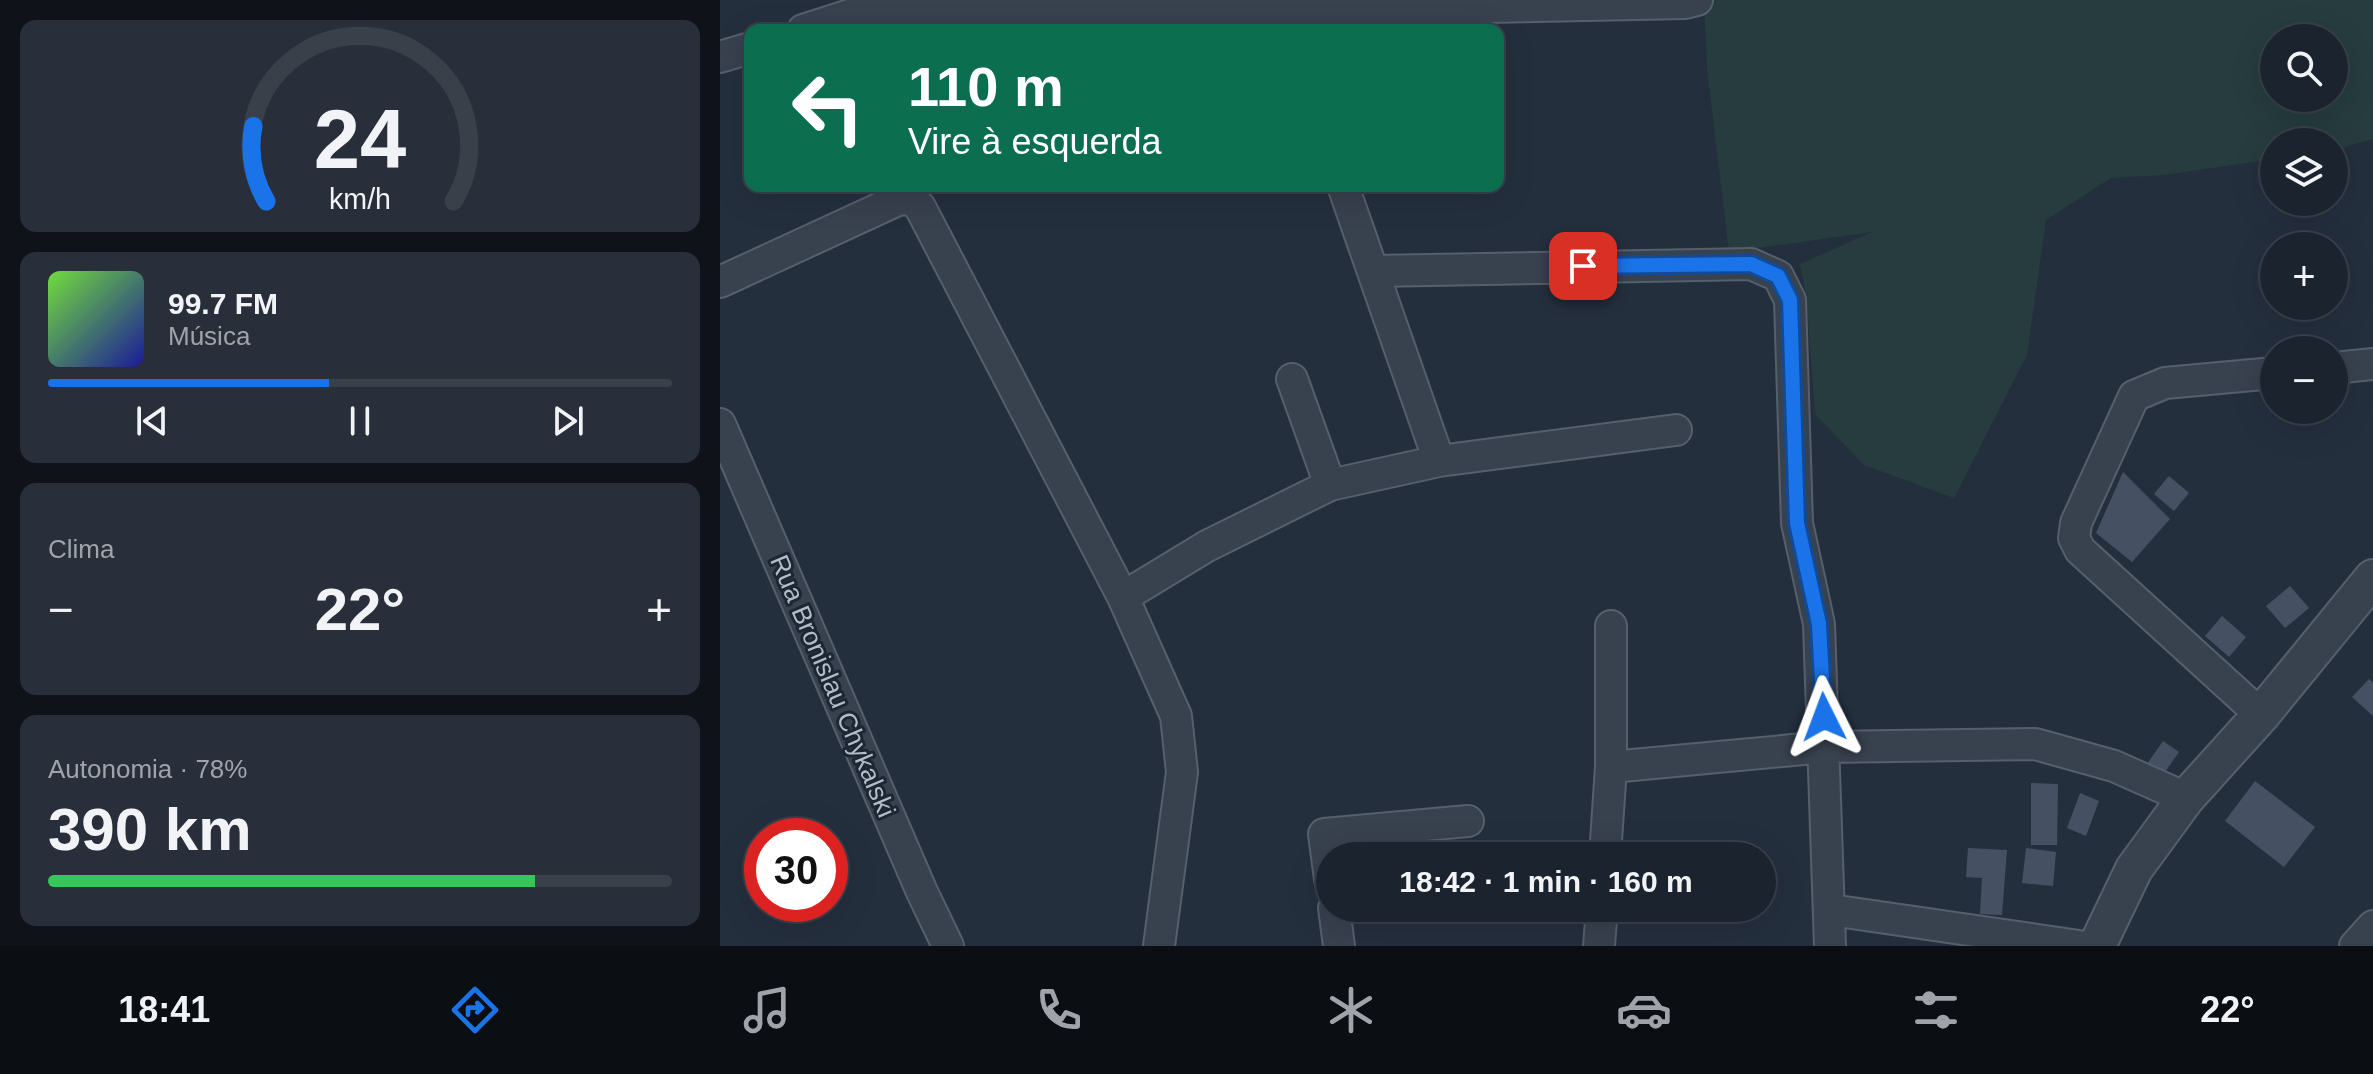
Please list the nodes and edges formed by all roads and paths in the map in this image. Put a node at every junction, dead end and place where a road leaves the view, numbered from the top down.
1 (1691, 2) edge
2 (1279, 14) edge
3 (822, 24) edge
4 (744, 50) edge
5 (720, 57) edge
6 (1345, 192) edge
7 (1374, 271) junction
8 (720, 282) edge
9 (2373, 364) edge
10 (2348, 367) edge
11 (2260, 374) edge
12 (1292, 379) dead end
13 (720, 424) edge
14 (1676, 430) dead end
15 (1439, 461) junction
16 (1330, 485) junction
17 (2373, 578) edge
18 (1123, 597) junction
19 (1611, 626) dead end
20 (2261, 715) junction
21 (1825, 747) junction
22 (1611, 767) junction
23 (2186, 798) junction
24 (1468, 821) dead end
25 (1325, 842) edge
26 (1606, 842) edge
27 (1831, 910) junction
28 (1336, 922) edge
29 (1601, 922) edge
30 (2373, 926) edge
31 (948, 946) edge
32 (1159, 946) edge
33 (1339, 946) edge
34 (1599, 946) edge
35 (1830, 946) edge
36 (2079, 946) edge
37 (2097, 946) edge
38 (2355, 946) edge

1 - 2 street
2 - 3 street
4 - 5 street
6 - 7 street
7 - 15 street
7 - 21 street
8 - 18 street
9 - 10 street
11 - 20 street
12 - 16 street
13 - 31 street, Rua Bronislau Chykalski
14 - 15 street
15 - 16 street
16 - 18 street
17 - 20 street
18 - 32 street
19 - 22 street
20 - 23 street
21 - 22 street
21 - 23 street
21 - 27 street
22 - 26 street
23 - 37 street
24 - 25 street
27 - 35 street
27 - 36 street
28 - 33 street
29 - 34 street
30 - 38 street

